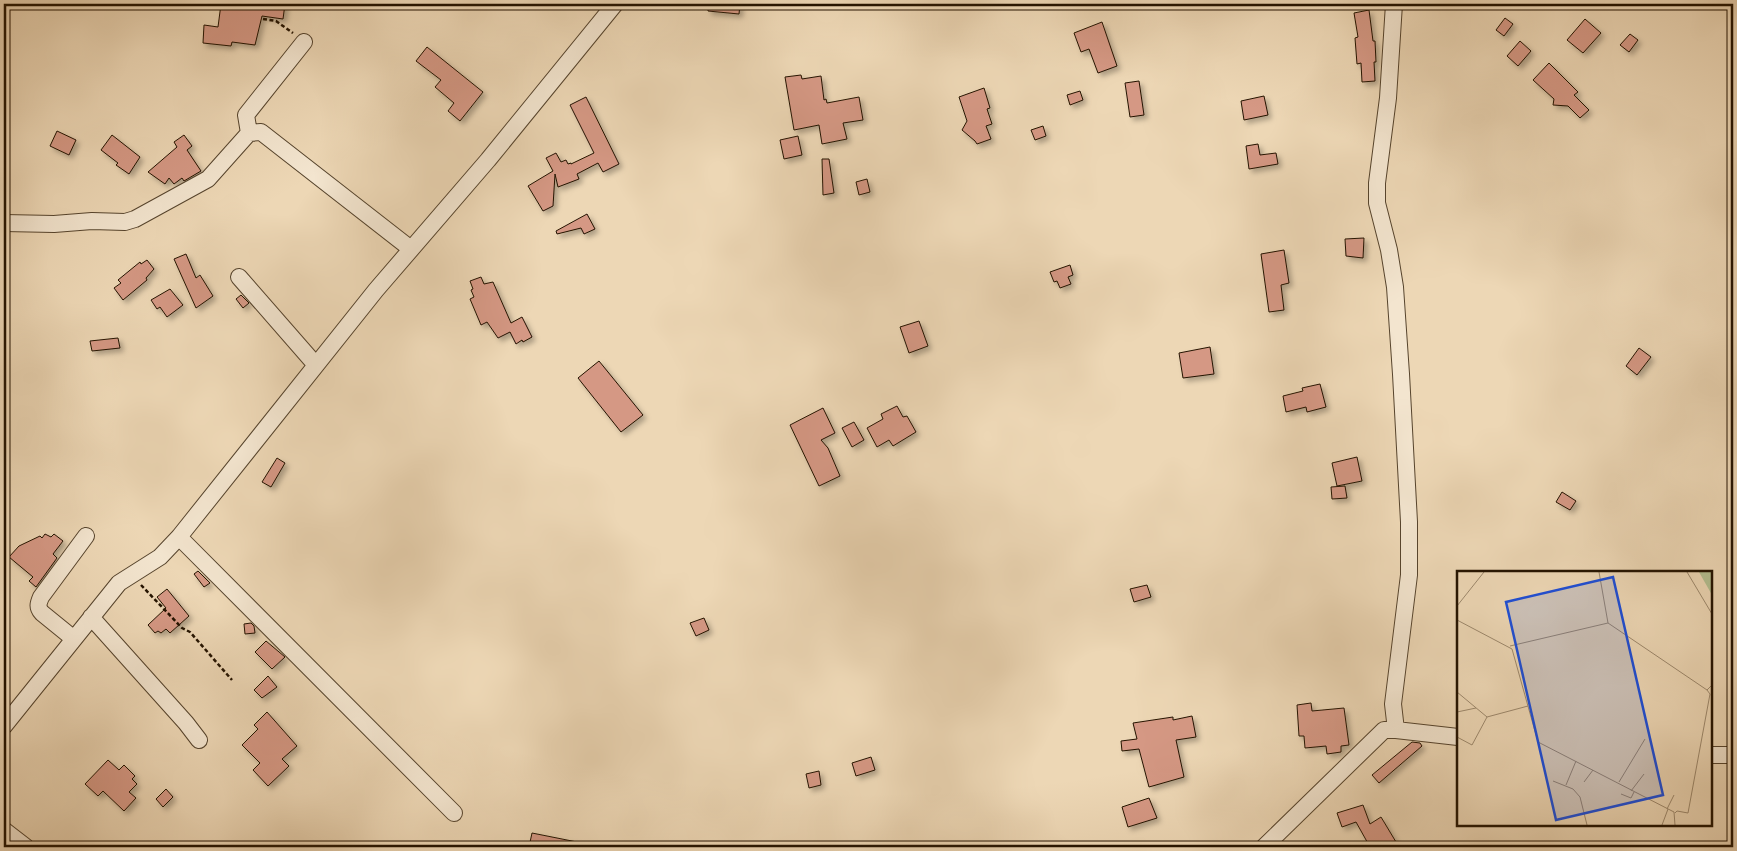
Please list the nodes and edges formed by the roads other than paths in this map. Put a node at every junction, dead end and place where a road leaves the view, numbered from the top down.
1 (614, 4) edge
2 (1394, 4) edge
3 (304, 42) road end
4 (249, 133) junction
5 (4, 223) edge
6 (411, 249) junction
7 (239, 277) dead end
8 (315, 364) junction
9 (86, 536) dead end
10 (179, 537) junction
11 (91, 618) junction
12 (74, 639) junction
13 (4, 726) edge
14 (1396, 730) junction
15 (1457, 737) edge
16 (199, 740) dead end
17 (1712, 755) edge
18 (1733, 755) edge
19 (454, 814) dead end
20 (4, 830) edge
21 (26, 847) edge
22 (1264, 847) edge

1 - 6 street
2 - 14 street
3 - 4 street
4 - 5 street
4 - 6 street
6 - 8 street
7 - 8 street
8 - 10 street
9 - 12 street
10 - 11 street
10 - 19 street
11 - 12 street
11 - 16 street
12 - 13 street
14 - 15 street
14 - 22 street
17 - 18 street
20 - 21 street

